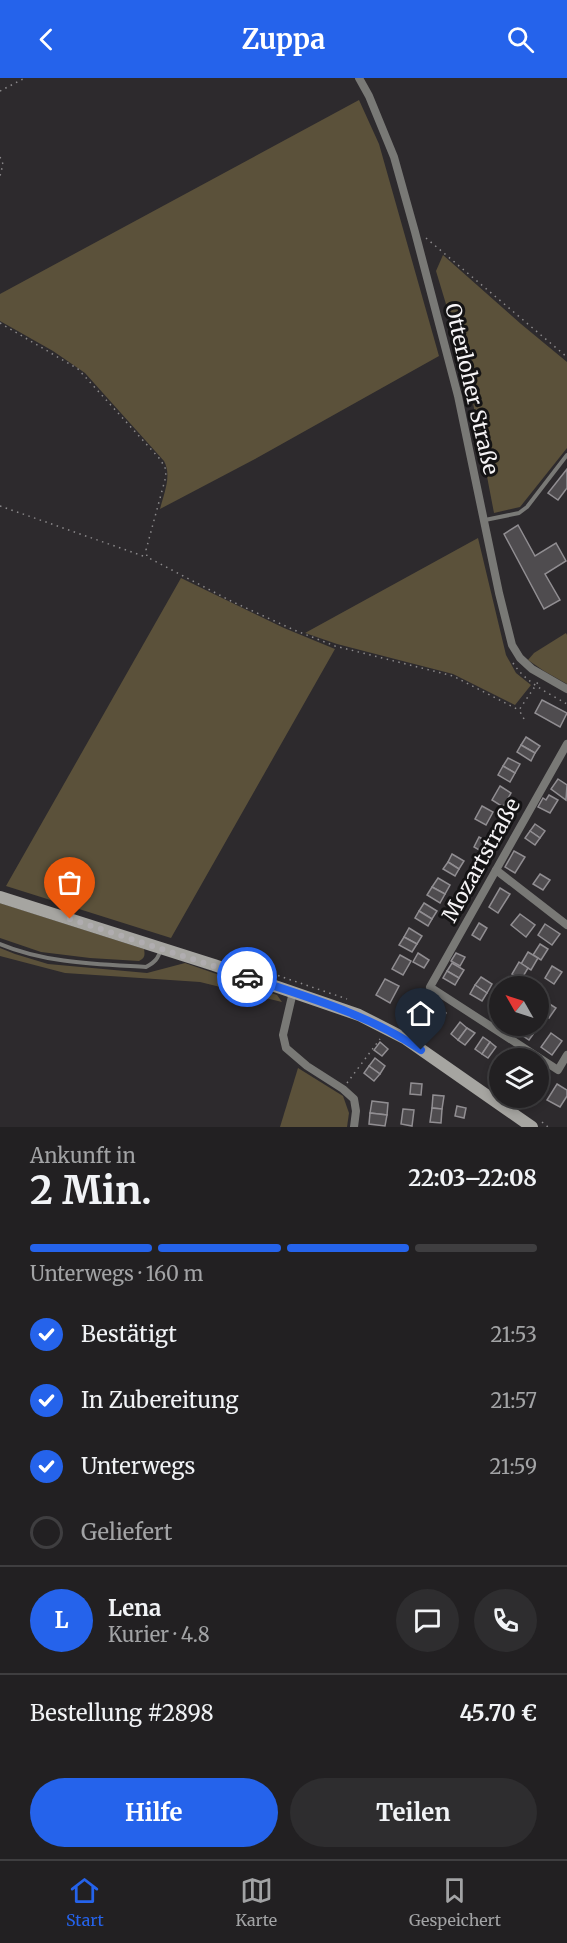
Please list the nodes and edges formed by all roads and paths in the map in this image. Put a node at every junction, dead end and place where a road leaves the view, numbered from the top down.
1 (25, 78) edge
2 (358, 78) edge
3 (0, 92) edge
4 (0, 157) edge
5 (0, 176) edge
6 (415, 232) junction
7 (0, 323) edge
8 (567, 357) edge
9 (567, 455) edge
10 (0, 506) edge
11 (484, 520) junction
12 (147, 557) junction
13 (512, 661) dead end
14 (536, 685) junction
15 (567, 689) edge
16 (567, 704) edge
17 (519, 710) junction
18 (524, 719) dead end
19 (566, 750) edge
20 (496, 870) junction
21 (0, 897) edge
22 (567, 925) edge
23 (0, 944) edge
24 (162, 948) junction
25 (295, 987) junction
26 (430, 987) junction
27 (352, 1002) dead end
28 (402, 1026) dead end
29 (381, 1037) dead end
30 (567, 1055) edge
31 (343, 1089) junction
32 (354, 1127) edge
33 (532, 1127) edge

1 - 3 path
2 - 6 street, Otterloher Straße
4 - 5 path
6 - 8 path
6 - 11 street, Otterloher Straße
7 - 12 path
9 - 11 lane
10 - 12 path
11 - 15 street, Otterloher Straße
12 - 17 path
13 - 14 path
14 - 16 path
14 - 17 path
17 - 18 path
19 - 20 street, Mozartstraße
20 - 22 street
20 - 26 street, Mozartstraße
21 - 24 main road
23 - 24 lane
24 - 25 main road
25 - 27 path
25 - 31 street
25 - 33 main road
26 - 28 path
26 - 30 street
29 - 31 path
31 - 32 street

